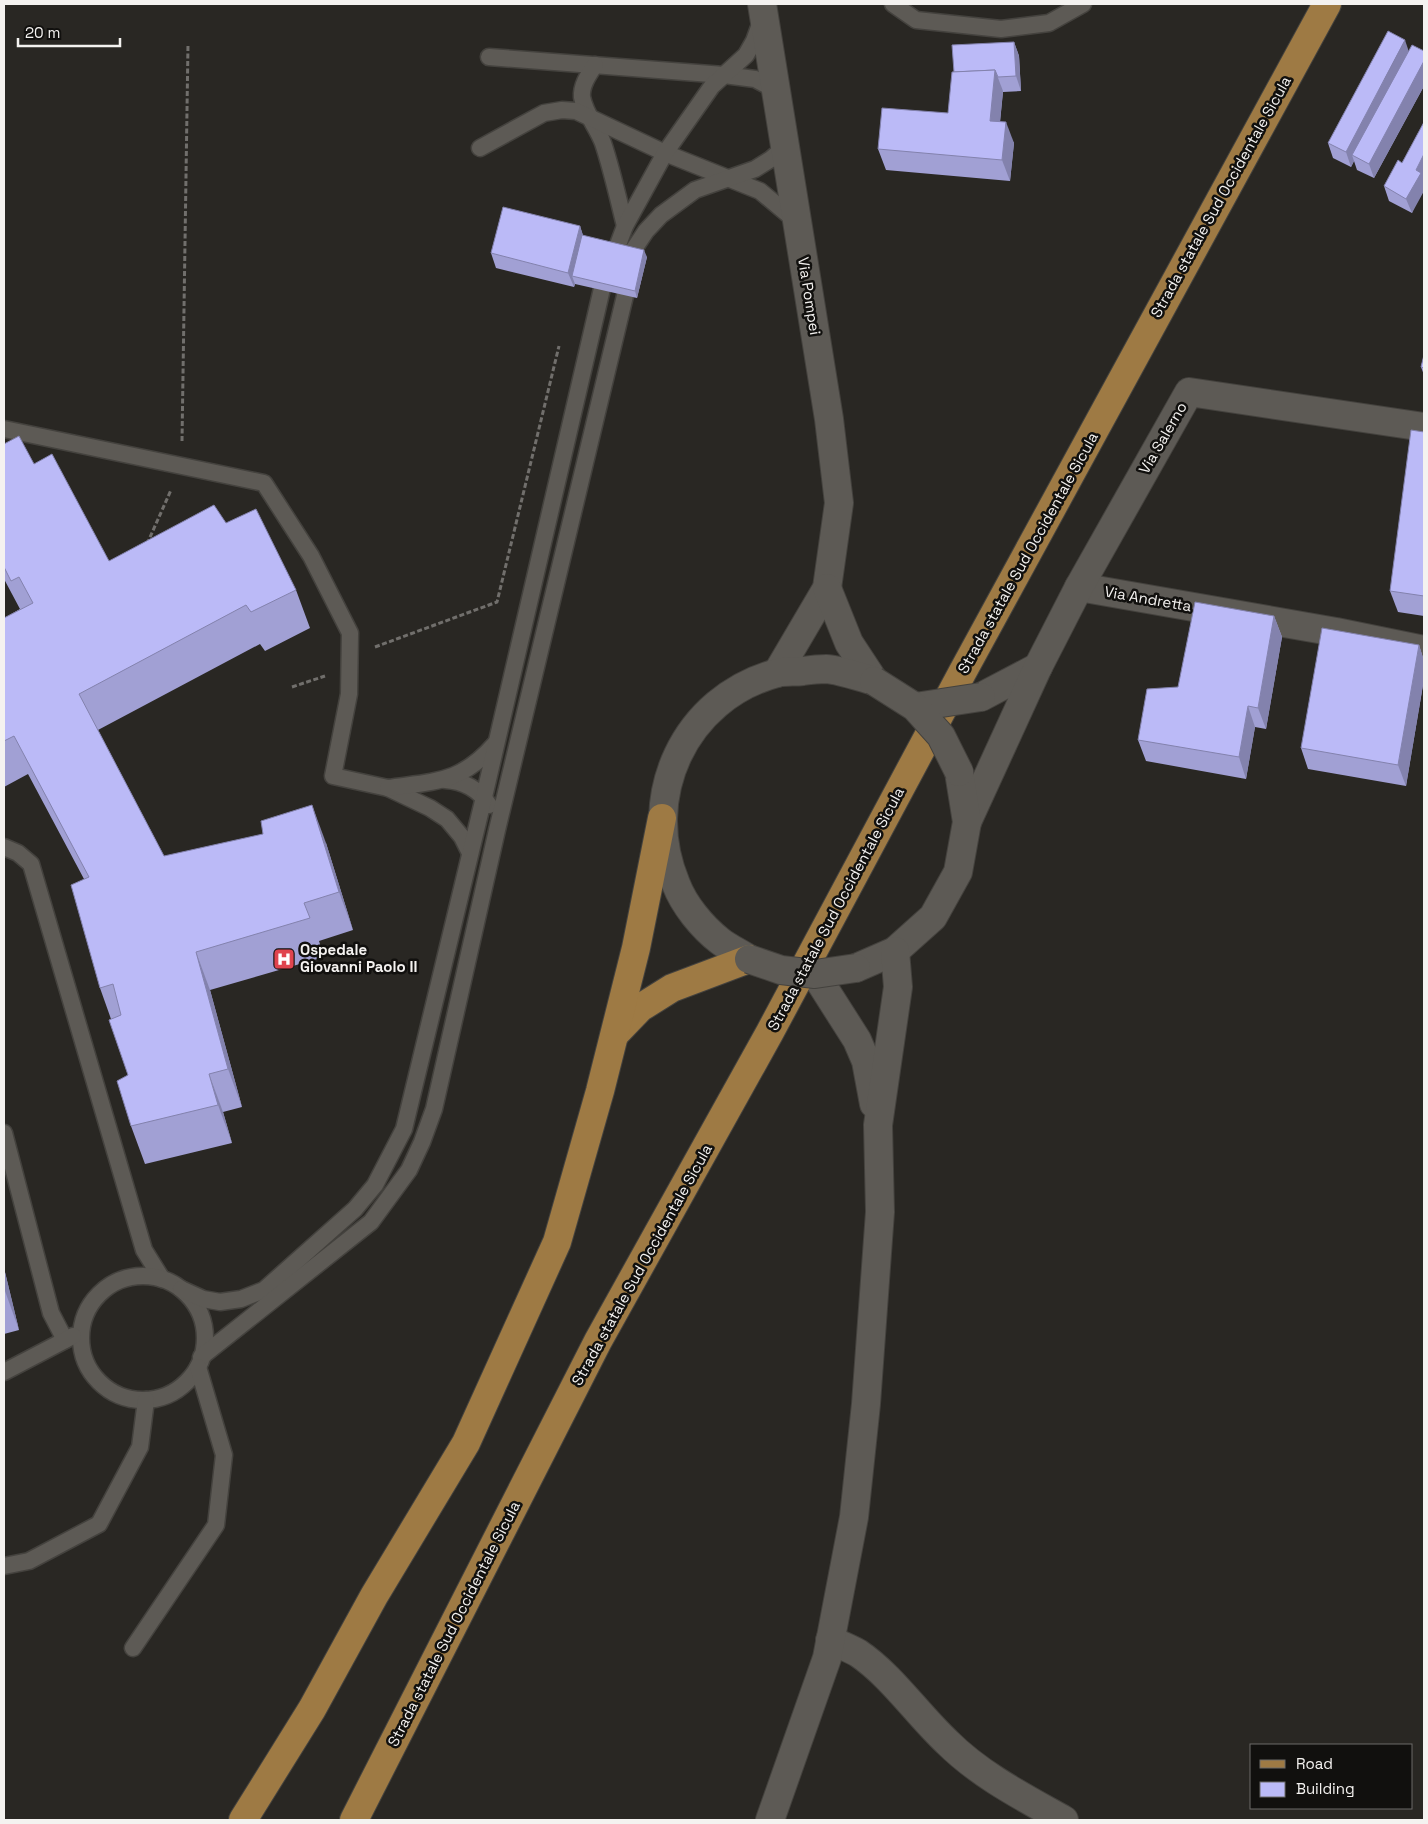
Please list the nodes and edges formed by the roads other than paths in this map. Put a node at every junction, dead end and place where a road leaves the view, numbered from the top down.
1 (893, 4) edge
2 (1083, 4) edge
3 (1327, 4) edge
4 (763, 9) edge
5 (489, 57) dead end
6 (595, 65) junction
7 (724, 74) junction
8 (776, 90) junction
9 (589, 117) junction
10 (785, 147) junction
11 (480, 148) dead end
12 (665, 153) junction
13 (729, 178) junction
14 (797, 222) junction
15 (625, 226) junction
16 (1424, 427) edge
17 (4, 428) edge
18 (1079, 586) junction
19 (827, 588) junction
20 (1424, 650) edge
21 (1038, 668) junction
22 (777, 673) junction
23 (874, 681) junction
24 (915, 707) junction
25 (496, 744) junction
26 (443, 780) junction
27 (388, 788) junction
28 (484, 797) junction
29 (499, 809) junction
30 (662, 818) junction
31 (447, 819) junction
32 (478, 820) junction
33 (966, 822) junction
34 (4, 847) edge
35 (470, 853) junction
36 (895, 951) junction
37 (749, 959) junction
38 (815, 974) junction
39 (614, 1034) junction
40 (878, 1125) junction
41 (4, 1133) edge
42 (162, 1279) junction
43 (181, 1289) junction
44 (81, 1331) junction
45 (65, 1340) junction
46 (200, 1362) junction
47 (4, 1372) edge
48 (146, 1400) junction
49 (4, 1566) edge
50 (830, 1640) junction
51 (133, 1648) dead end
52 (242, 1820) edge
53 (354, 1820) edge
54 (770, 1820) edge
55 (1064, 1820) edge

1 - 2 lane
3 - 53 main road, Strada statale Sud Occidentale Sicula
4 - 7 lane
4 - 8 street, Via Pompei
5 - 6 lane
6 - 7 lane
6 - 9 lane
7 - 8 lane
7 - 12 lane
8 - 10 street, Via Pompei
9 - 11 lane
9 - 12 lane
9 - 15 lane
10 - 13 lane
10 - 14 street, Via Pompei
12 - 13 lane
12 - 15 lane
13 - 14 lane
13 - 29 lane
14 - 19 street, Via Pompei
15 - 25 lane
16 - 18 street, Via Salerno
17 - 27 lane
18 - 20 street, Via Andretta
18 - 21 street, Via Salerno
19 - 22 street, Via Pompei
19 - 23 street, Via Pompei
21 - 24 street, bridge
21 - 33 street, Via Salerno
22 - 23 street
22 - 30 street
23 - 24 street, bridge
24 - 33 street, bridge
25 - 26 lane
25 - 28 lane
26 - 27 lane
26 - 28 lane
27 - 31 lane
28 - 29 lane
28 - 32 lane
29 - 32 lane
29 - 46 lane
30 - 37 street
30 - 39 main road
31 - 32 lane
31 - 35 lane
32 - 35 lane
33 - 36 street
34 - 42 lane
35 - 43 lane
36 - 38 street, bridge
36 - 40 street
37 - 38 street, bridge
37 - 39 main road
38 - 40 street
39 - 52 main road
40 - 50 street
41 - 45 lane
42 - 43 lane
42 - 44 lane
43 - 46 lane
44 - 45 lane
44 - 48 lane
45 - 47 lane
46 - 48 lane
46 - 51 lane
48 - 49 lane
50 - 54 street
50 - 55 street

